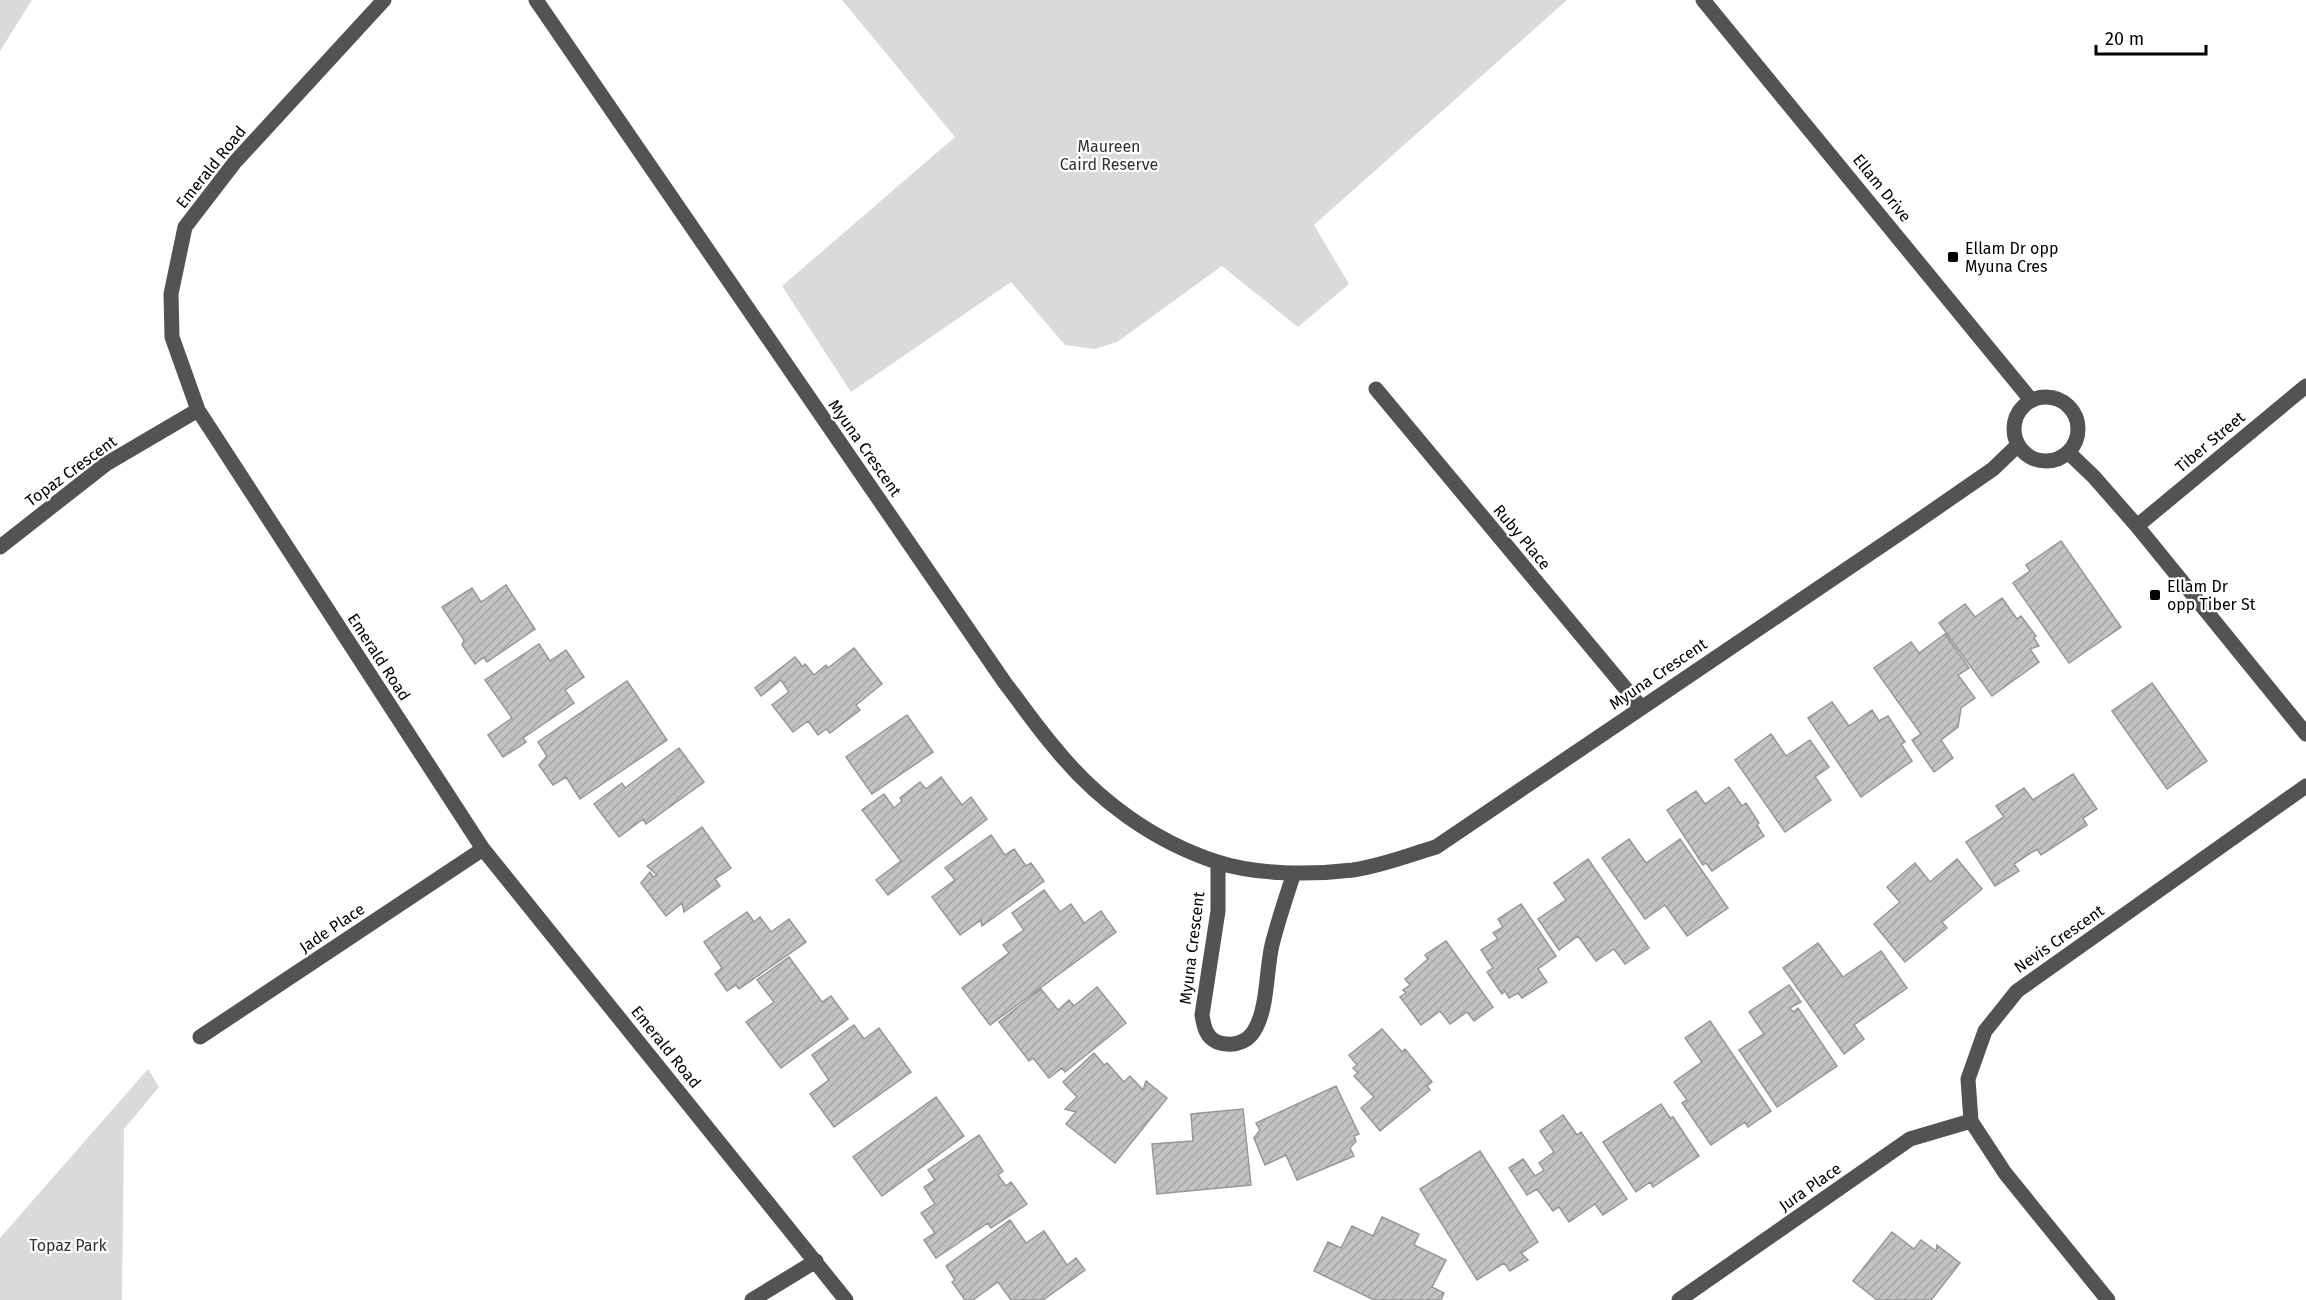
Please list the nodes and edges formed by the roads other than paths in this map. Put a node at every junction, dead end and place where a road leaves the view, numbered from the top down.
1 (384, 0) edge
2 (536, 0) edge
3 (1704, 0) edge
4 (2306, 386) edge
5 (1376, 389) dead end
6 (2031, 400) junction
7 (198, 410) junction
8 (2018, 445) junction
9 (2068, 452) junction
10 (2138, 526) junction
11 (0, 547) edge
12 (1641, 707) junction
13 (2306, 734) edge
14 (2306, 786) edge
15 (483, 849) junction
16 (1218, 862) junction
17 (1294, 873) junction
18 (200, 1037) dead end
19 (1971, 1121) junction
20 (816, 1261) junction
21 (752, 1300) edge
22 (846, 1300) edge
23 (1679, 1300) edge
24 (2108, 1300) edge

1 - 7 street, Emerald Road
2 - 16 street, Myuna Crescent
3 - 6 street, Ellam Drive
4 - 10 street, Tiber Street
5 - 12 street, Ruby Place
6 - 8 street
6 - 9 street
7 - 11 street, Topaz Crescent
7 - 15 street, Emerald Road
8 - 9 street
8 - 12 street, Myuna Crescent
9 - 10 street
10 - 13 street
12 - 17 street, Myuna Crescent
14 - 19 street, Nevis Crescent
15 - 18 street, Jade Place
15 - 20 street, Emerald Road
16 - 17 street, Myuna Crescent
16 - 17 street, Myuna Crescent
19 - 23 street, Jura Place
19 - 24 street, Nevis Crescent
20 - 21 street
20 - 22 street, Emerald Road

